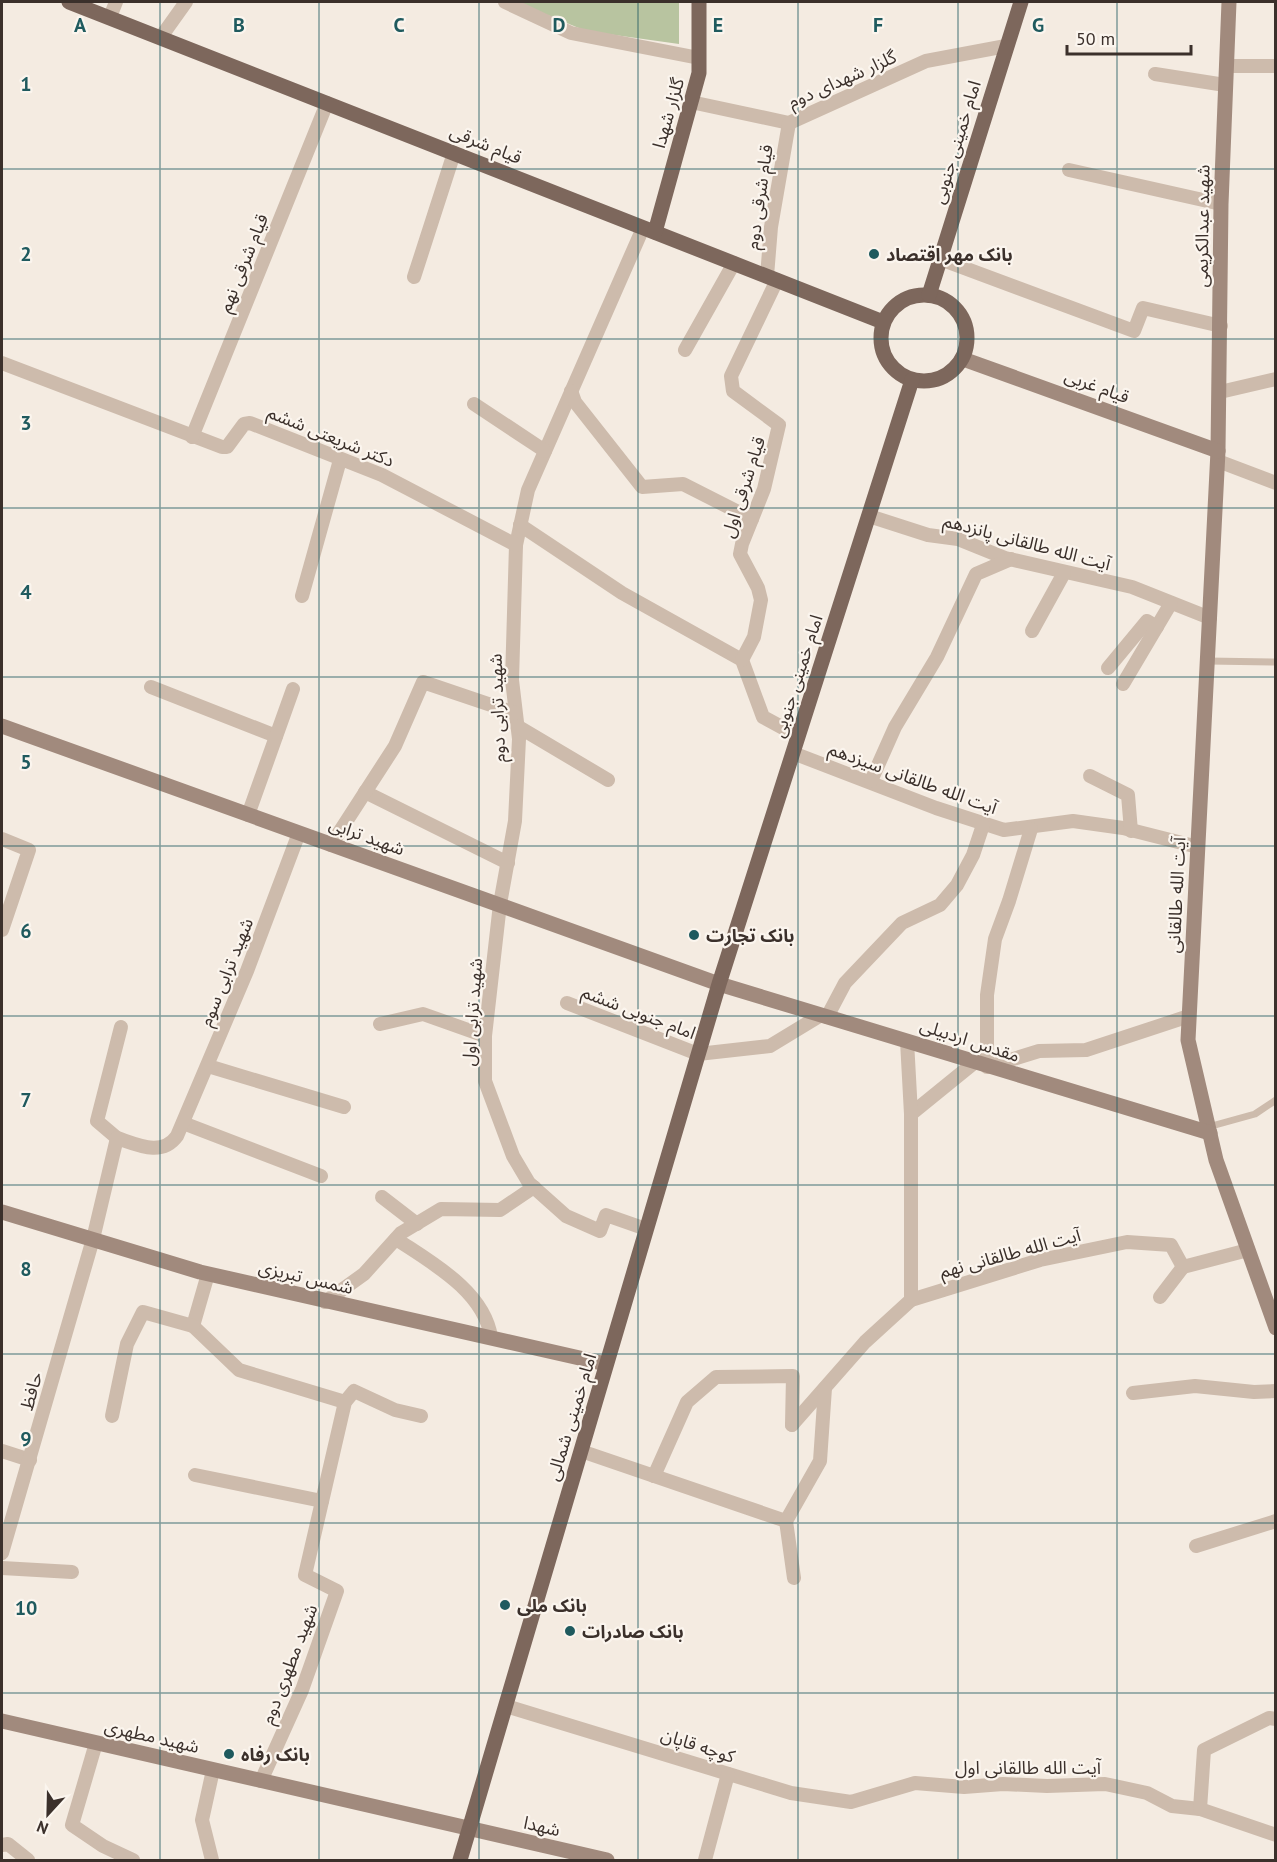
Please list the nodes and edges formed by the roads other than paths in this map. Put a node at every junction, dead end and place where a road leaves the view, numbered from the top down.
1 (72, 2) edge
2 (116, 2) edge
3 (186, 2) edge
4 (506, 2) edge
5 (699, 2) edge
6 (1021, 2) edge
7 (1229, 2) edge
8 (110, 17) junction
9 (161, 37) junction
10 (1006, 46) junction
11 (699, 58) junction
12 (1226, 66) junction
13 (1275, 66) edge
14 (1155, 74) dead end
15 (1225, 86) junction
16 (691, 102) junction
17 (327, 103) junction
18 (789, 123) junction
19 (454, 153) junction
20 (1069, 170) dead end
21 (1221, 204) junction
22 (649, 230) junction
23 (940, 259) junction
24 (734, 263) junction
25 (414, 277) dead end
26 (772, 278) junction
27 (928, 295) junction
28 (883, 322) junction
29 (1221, 326) junction
30 (685, 350) dead end
31 (963, 359) junction
32 (2, 363) edge
33 (1275, 379) edge
34 (912, 380) junction
35 (571, 392) junction
36 (1220, 392) junction
37 (474, 404) dead end
38 (192, 437) junction
39 (545, 451) junction
40 (1218, 456) junction
41 (340, 460) junction
42 (1275, 483) edge
43 (868, 516) junction
44 (752, 519) junction
45 (520, 525) junction
46 (516, 545) junction
47 (1011, 559) junction
48 (1064, 573) junction
49 (302, 596) dead end
50 (1171, 603) junction
51 (1210, 618) junction
52 (1157, 627) junction
53 (1032, 631) dead end
54 (742, 660) junction
55 (1208, 661) junction
56 (1275, 662) edge
57 (1108, 668) dead end
58 (1123, 684) dead end
59 (151, 687) dead end
60 (293, 688) dead end
61 (516, 720) junction
62 (2, 726) edge
63 (276, 736) junction
64 (798, 736) junction
65 (793, 753) junction
66 (1090, 776) dead end
67 (608, 780) dead end
68 (871, 781) junction
69 (365, 792) junction
70 (248, 815) junction
71 (983, 825) junction
72 (1030, 829) junction
73 (1131, 831) junction
74 (299, 833) junction
75 (2, 839) edge
76 (331, 844) junction
77 (1198, 847) junction
78 (508, 863) junction
79 (500, 904) junction
80 (2, 930) edge
81 (719, 984) junction
82 (567, 1003) dead end
83 (824, 1016) junction
84 (1189, 1016) junction
85 (380, 1024) dead end
86 (121, 1027) dead end
87 (485, 1036) junction
88 (907, 1041) junction
89 (698, 1054) junction
90 (981, 1064) junction
91 (208, 1066) junction
92 (1275, 1100) edge
93 (344, 1107) dead end
94 (911, 1114) junction
95 (183, 1123) junction
96 (1209, 1130) junction
97 (117, 1138) junction
98 (321, 1176) dead end
99 (534, 1187) junction
100 (382, 1197) dead end
101 (2, 1212) edge
102 (417, 1224) junction
103 (646, 1229) junction
104 (93, 1239) junction
105 (396, 1239) junction
106 (1248, 1250) junction
107 (1183, 1267) junction
108 (208, 1274) junction
109 (1160, 1297) dead end
110 (911, 1300) junction
111 (325, 1302) junction
112 (1274, 1319) edge
113 (193, 1326) junction
114 (491, 1338) junction
115 (606, 1364) junction
116 (825, 1388) junction
117 (1275, 1391) edge
118 (1133, 1393) dead end
119 (345, 1402) junction
120 (112, 1416) dead end
121 (421, 1416) dead end
122 (2, 1451) edge
123 (581, 1451) junction
124 (30, 1460) junction
125 (195, 1475) dead end
126 (654, 1476) junction
127 (322, 1501) junction
128 (786, 1521) junction
129 (1275, 1521) edge
130 (1196, 1546) dead end
131 (2, 1553) edge
132 (2, 1568) edge
133 (72, 1572) dead end
134 (794, 1578) dead end
135 (506, 1706) junction
136 (1275, 1719) edge
137 (2, 1721) edge
138 (96, 1743) junction
139 (213, 1770) junction
140 (728, 1773) junction
141 (261, 1781) junction
142 (881, 1791) joint
143 (1200, 1809) junction
144 (469, 1829) junction
145 (1275, 1834) edge
146 (2, 1845) edge
147 (28, 1860) edge
148 (133, 1860) edge
149 (212, 1860) edge
150 (460, 1860) edge
151 (607, 1860) edge
152 (705, 1860) edge

1 - 8 main road, قیام شرقی
2 - 8 street
3 - 9 street
4 - 11 street
5 - 11 main road, گلزار شهدا
6 - 10 main road, امام خمینی جنوبی
7 - 12 street, شهید عبدالکریمی
8 - 9 main road, قیام شرقی
9 - 17 main road, قیام شرقی
10 - 18 street, گلزار شهدای دوم
10 - 23 main road, امام خمینی جنوبی
11 - 16 main road, گلزار شهدا
12 - 13 street
12 - 15 street, شهید عبدالکریمی
14 - 15 street
15 - 21 street, شهید عبدالکریمی
16 - 18 street, گلزار شهدای دوم
16 - 22 main road, گلزار شهدا
17 - 19 main road, قیام شرقی
17 - 38 street, قیام شرقی نهم
18 - 26 street, قیام شرقی دوم
19 - 22 main road, قیام شرقی
19 - 25 street
20 - 21 street
21 - 29 street, شهید عبدالکریمی
22 - 24 main road, قیام شرقی
22 - 35 street, شهید ترابی دوم
23 - 27 main road, امام خمینی جنوبی
23 - 29 street
24 - 26 main road, قیام شرقی
24 - 30 street
26 - 28 main road, قیام شرقی
26 - 44 street, قیام شرقی اول
27 - 28 main road
27 - 31 main road
28 - 34 main road
29 - 36 street, شهید عبدالکریمی
31 - 34 main road
31 - 40 street, قیام غربی
32 - 38 street, دکتر شریعتی ششم
33 - 36 street
34 - 43 main road, امام خمینی جنوبی
35 - 39 street, شهید ترابی دوم
35 - 44 street
36 - 40 street, شهید عبدالکریمی
37 - 39 street
38 - 41 street, دکتر شریعتی ششم
39 - 45 street, شهید ترابی دوم
40 - 42 street
40 - 51 street, آیت الله طالقانی
41 - 46 street, دکتر شریعتی ششم
41 - 49 street
43 - 47 street, آیت الله طالقانی پانزدهم
43 - 64 main road, امام خمینی جنوبی
44 - 54 street, قیام شرقی اول
45 - 46 street, شهید ترابی دوم
45 - 54 street
46 - 61 street, شهید ترابی دوم
47 - 48 street, آیت الله طالقانی پانزدهم
47 - 68 street
48 - 50 street, آیت الله طالقانی پانزدهم
48 - 53 street
50 - 51 street, آیت الله طالقانی پانزدهم
50 - 52 street
51 - 55 street, آیت الله طالقانی
52 - 57 street
52 - 58 street
54 - 64 street
55 - 56 lane
55 - 77 street, آیت الله طالقانی
59 - 63 street
60 - 63 street
61 - 67 street
61 - 69 street
61 - 78 street, شهید ترابی دوم
62 - 70 street, شهید ترابی
63 - 70 street
64 - 65 main road, امام خمینی جنوبی
65 - 68 street, آیت الله طالقانی سیزدهم
65 - 81 main road, امام خمینی جنوبی
66 - 73 street
68 - 71 street, آیت الله طالقانی سیزدهم
69 - 76 street
69 - 78 street
70 - 74 street, شهید ترابی
71 - 72 street, آیت الله طالقانی سیزدهم
71 - 83 street
72 - 73 street, آیت الله طالقانی سیزدهم
72 - 90 street
73 - 77 street, آیت الله طالقانی سیزدهم
74 - 76 street, شهید ترابی
74 - 91 street, شهید ترابی سوم
75 - 80 street
76 - 79 street, شهید ترابی
77 - 84 street, آیت الله طالقانی
78 - 79 street, شهید ترابی دوم
79 - 81 street, شهید ترابی
79 - 87 street, شهید ترابی اول
81 - 83 street, مقدس اردبیلی
81 - 89 main road, امام خمینی شمالی
82 - 89 street, امام جنوبی ششم
83 - 88 street, مقدس اردبیلی
83 - 89 street
84 - 90 street
84 - 96 street, آیت الله طالقانی
85 - 87 street
86 - 97 street
87 - 99 street, شهید ترابی اول
88 - 90 street, مقدس اردبیلی
88 - 94 street
89 - 103 main road, امام خمینی شمالی
90 - 94 street
90 - 96 street, مقدس اردبیلی
91 - 93 street
91 - 95 street, شهید ترابی سوم
92 - 96 lane
94 - 110 street
95 - 97 street, شهید ترابی سوم
95 - 98 street
96 - 106 street, آیت الله طالقانی
97 - 104 street, حافظ
99 - 102 street
99 - 103 street, شهید ترابی اول
100 - 102 street
101 - 104 street, شمس تبریزی
102 - 105 street
103 - 115 main road, امام خمینی شمالی
104 - 108 street, شمس تبریزی
104 - 124 street, حافظ
105 - 111 street
105 - 114 street
106 - 107 street
106 - 112 street, آیت الله طالقانی
107 - 109 street
107 - 110 street, آیت الله طالقانی نهم
108 - 111 street, شمس تبریزی
108 - 113 street
110 - 116 street
111 - 114 street, شمس تبریزی
113 - 119 street
113 - 120 street
114 - 115 street, شمس تبریزی
115 - 123 main road, امام خمینی شمالی
116 - 126 street
116 - 128 street
117 - 118 street
119 - 121 street
119 - 127 street, شهید مطهری دوم
122 - 124 street
123 - 126 street
123 - 135 main road, امام خمینی شمالی
124 - 131 street, حافظ
125 - 127 street
126 - 128 street
127 - 141 street, شهید مطهری دوم
128 - 134 street
129 - 130 street
132 - 133 street
135 - 140 street, کوچه قاپان
135 - 144 main road, امام خمینی شمالی
136 - 143 street
137 - 138 street, شهید مطهری
138 - 139 street, شهید مطهری
138 - 148 street
139 - 141 street, شهید مطهری
139 - 149 street
140 - 142 street, کوچه قاپان
140 - 152 street
141 - 144 street, شهید مطهری
142 - 143 street, آیت الله طالقانی اول
143 - 145 street, آیت الله طالقانی اول
144 - 150 main road, امام خمینی شمالی
144 - 151 street, شهدا
146 - 147 street

